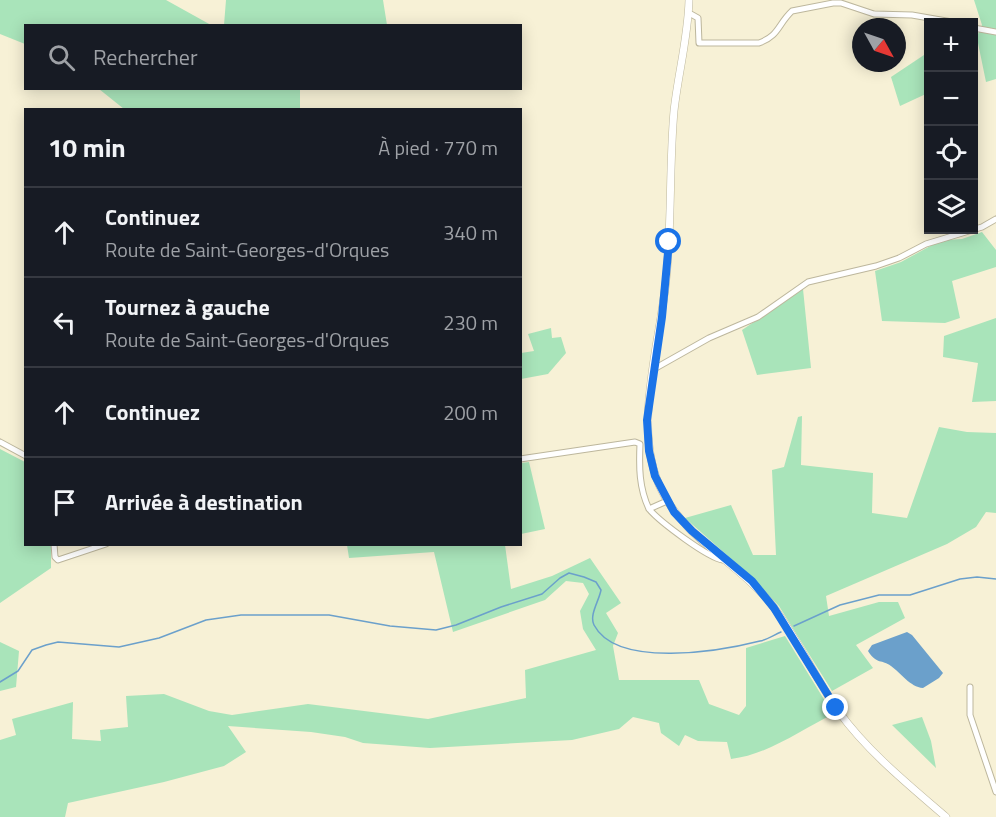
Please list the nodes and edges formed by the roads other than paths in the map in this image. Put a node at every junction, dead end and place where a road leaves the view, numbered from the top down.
1 (689, 0) edge
2 (689, 13) junction
3 (929, 18) edge
4 (978, 29) edge
5 (996, 32) edge
6 (996, 219) edge
7 (654, 369) junction
8 (0, 442) edge
9 (24, 455) edge
10 (522, 459) edge
11 (667, 501) junction
12 (649, 509) junction
13 (54, 546) edge
14 (100, 546) edge
15 (726, 560) junction
16 (970, 687) dead end
17 (996, 792) edge
18 (946, 817) edge

1 - 2 street
2 - 3 street
2 - 7 street
4 - 5 street
6 - 7 street
7 - 11 street
8 - 9 street
10 - 12 street
11 - 12 street
11 - 15 street
12 - 15 street
13 - 14 street
15 - 18 street
16 - 17 street

